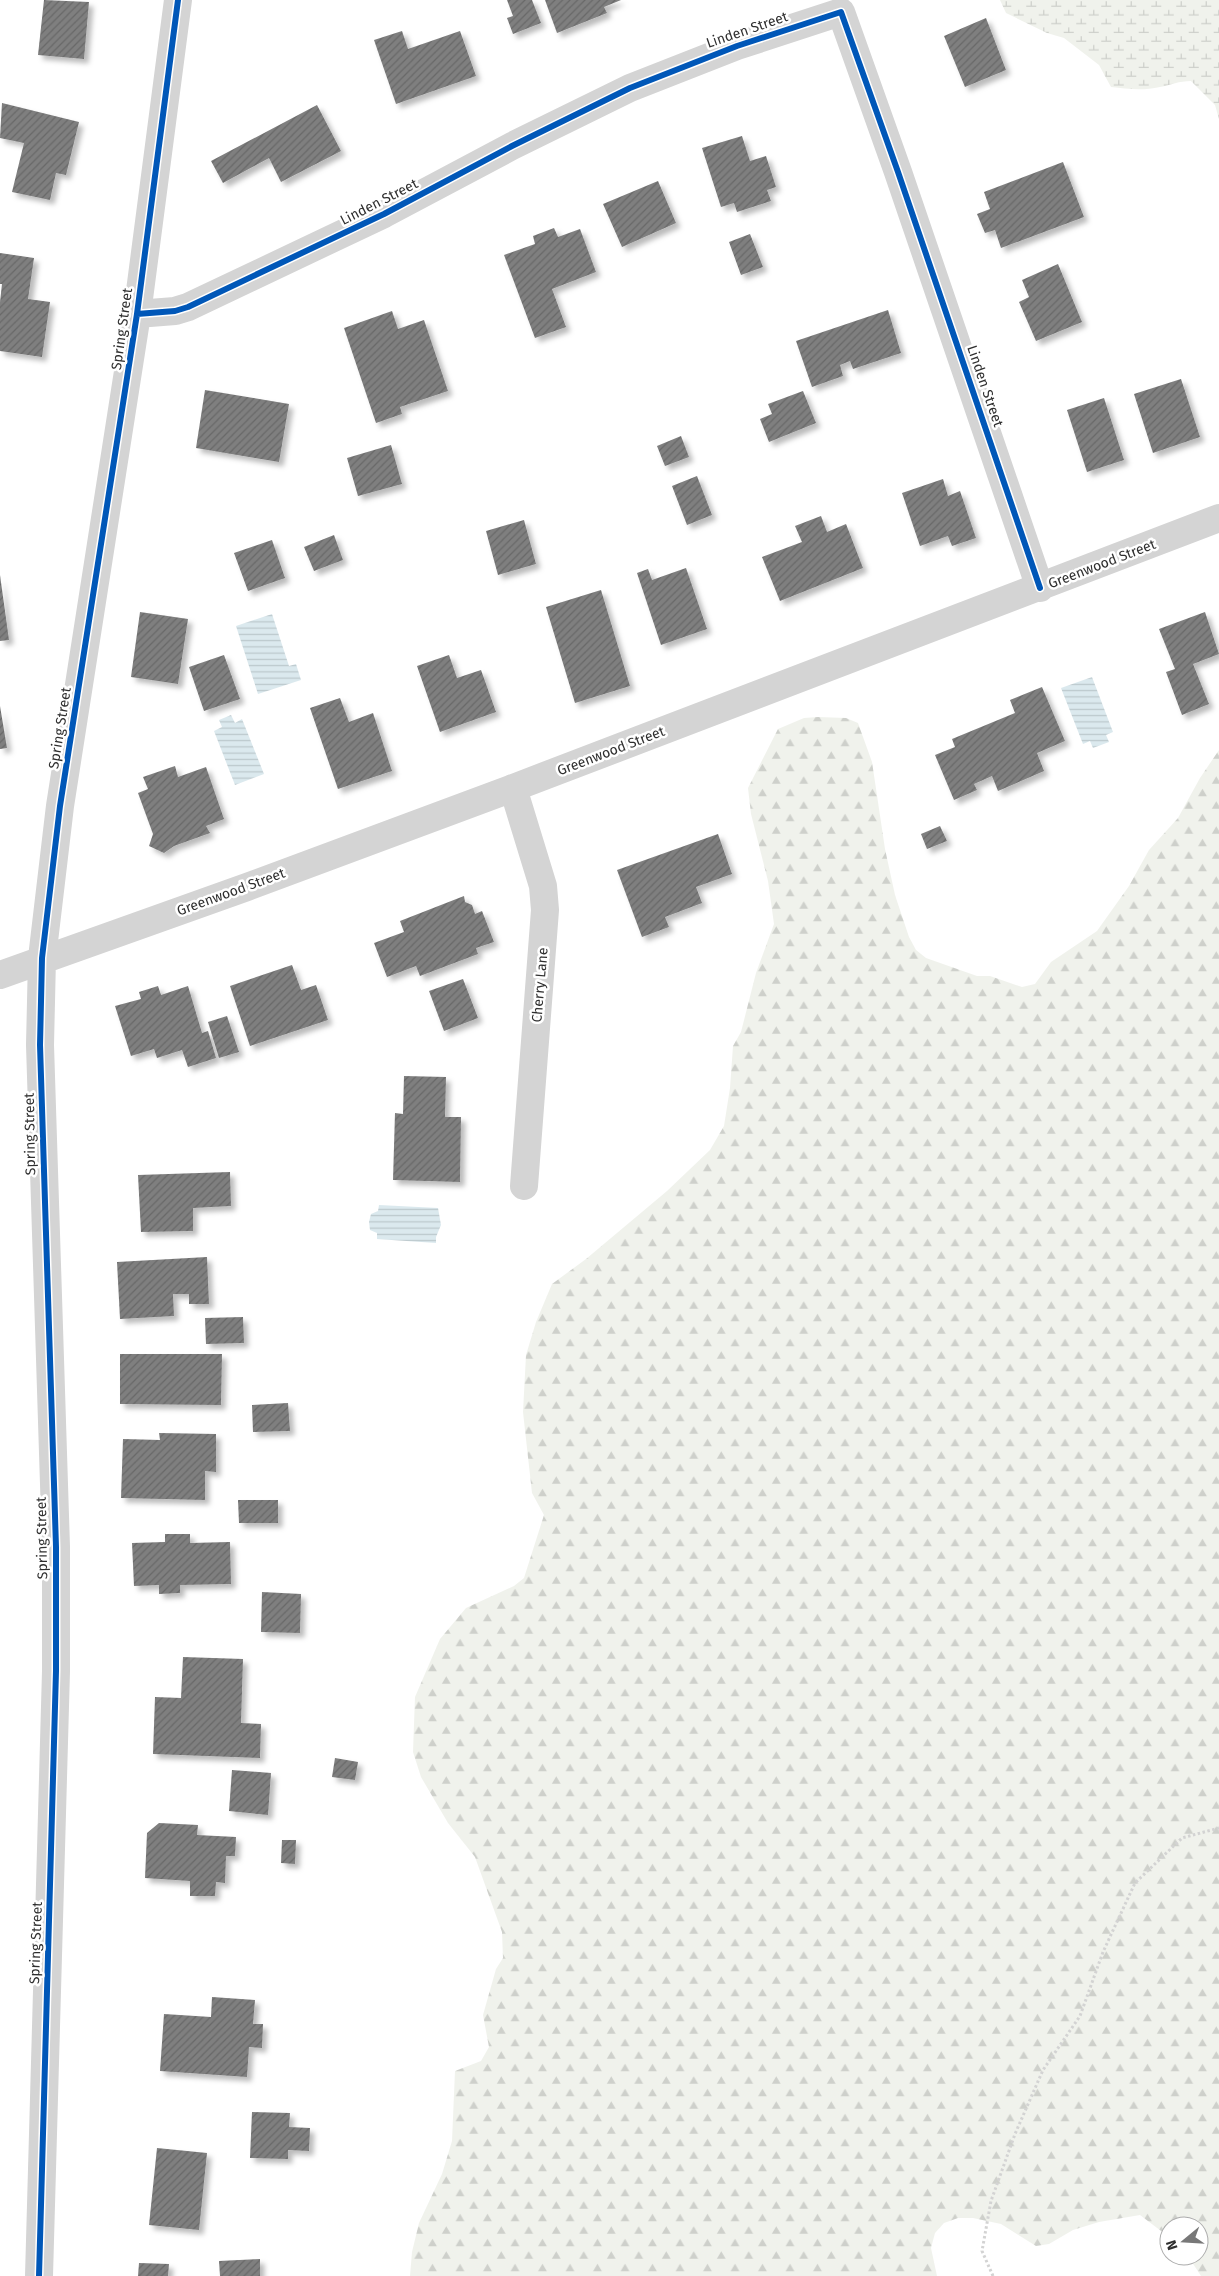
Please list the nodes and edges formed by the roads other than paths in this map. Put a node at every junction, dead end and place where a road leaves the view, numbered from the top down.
1 (178, 0) edge
2 (839, 6) edge
3 (137, 314) junction
4 (1219, 518) edge
5 (1040, 588) junction
6 (512, 788) junction
7 (42, 958) junction
8 (0, 975) edge
9 (524, 1186) dead end
10 (39, 2276) edge

1 - 3 street, Spring Street
2 - 3 street, Linden Street
2 - 5 street, Linden Street
3 - 7 street, Spring Street
4 - 5 street, Greenwood Street
5 - 6 street, Greenwood Street
6 - 7 street, Greenwood Street
6 - 9 street, Cherry Lane
7 - 8 street, Greenwood Street
7 - 10 street, Spring Street

